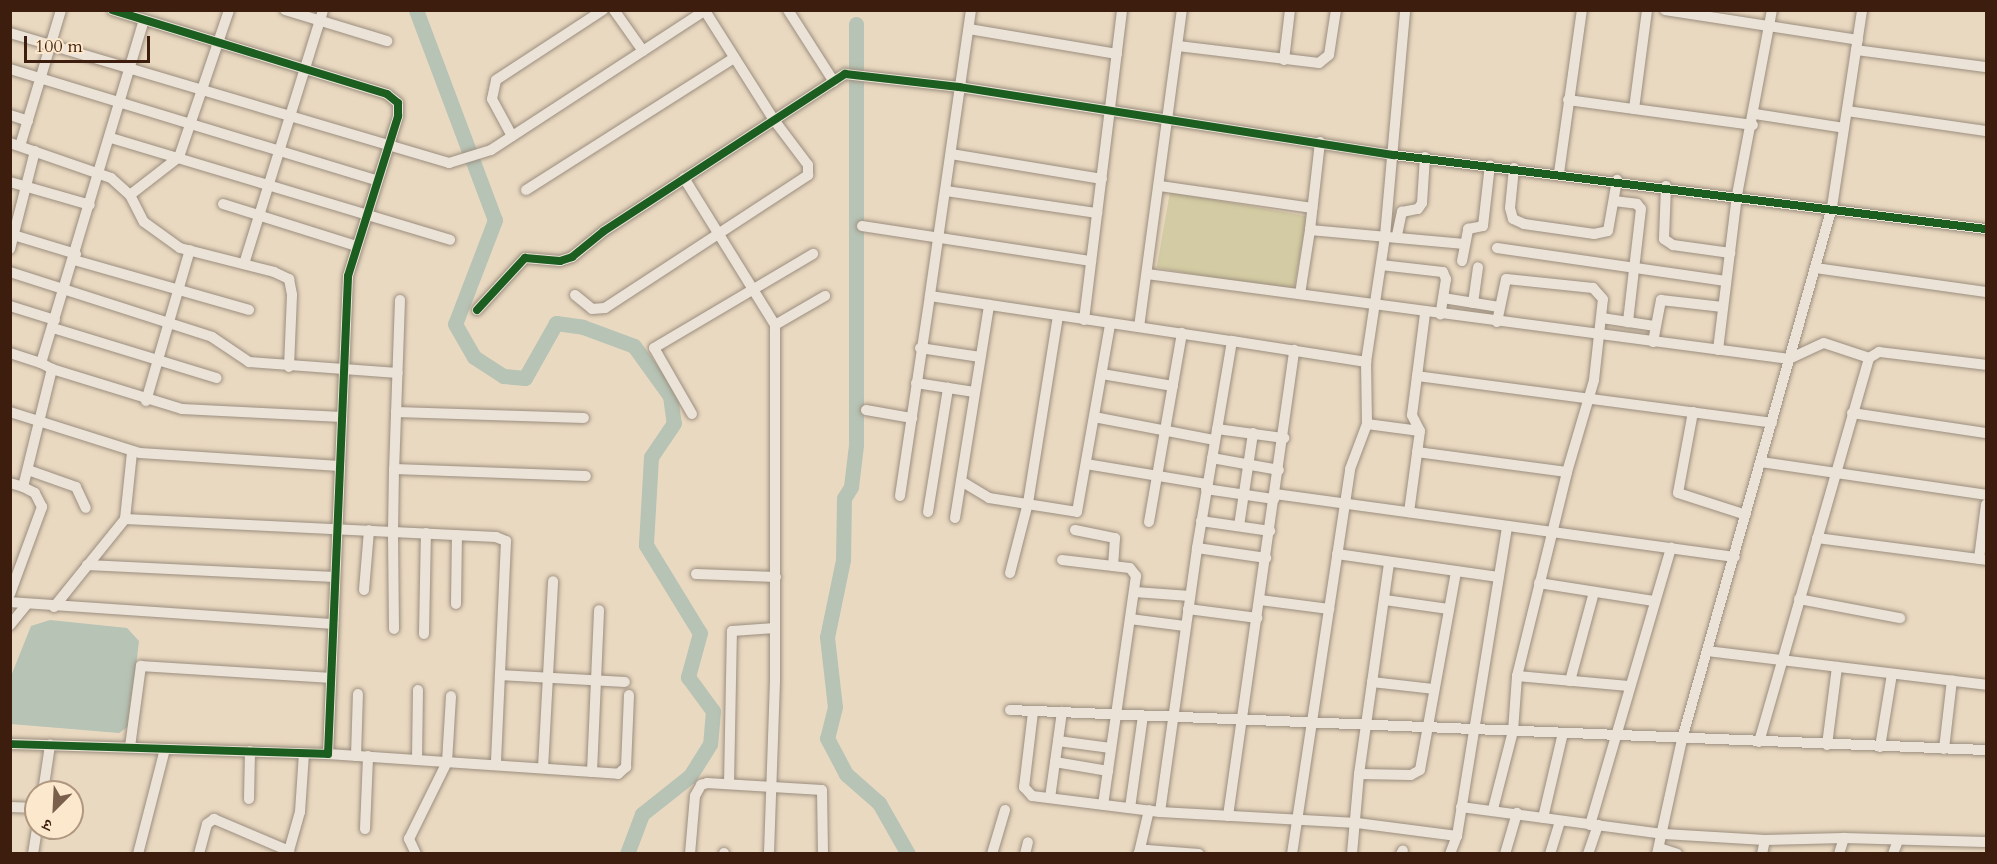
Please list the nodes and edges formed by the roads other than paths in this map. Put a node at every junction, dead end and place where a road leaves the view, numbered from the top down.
1 (61, 10) edge
2 (113, 10) edge
3 (229, 10) edge
4 (285, 10) edge
5 (603, 10) edge
6 (614, 10) edge
7 (788, 10) edge
8 (971, 10) edge
9 (1122, 10) edge
10 (1182, 10) edge
11 (1290, 10) edge
12 (1336, 10) edge
13 (1405, 10) edge
14 (1582, 10) edge
15 (1647, 10) edge
16 (1665, 10) edge
17 (1772, 10) edge
18 (1862, 10) edge
19 (705, 11) edge
20 (1698, 13) edge
21 (321, 16) edge
22 (144, 20) junction
23 (1770, 26) junction
24 (969, 29) junction
25 (10, 33) edge
26 (387, 41) dead end
27 (219, 43) junction
28 (51, 45) junction
29 (1857, 45) junction
30 (1178, 46) junction
31 (643, 51) junction
32 (1117, 54) junction
33 (734, 58) junction
34 (1284, 60) junction
35 (130, 67) junction
36 (1986, 67) edge
37 (10, 69) edge
38 (304, 69) junction
39 (41, 78) junction
40 (834, 82) junction
41 (959, 87) junction
42 (202, 91) junction
43 (1568, 100) junction
44 (121, 101) junction
45 (1634, 109) junction
46 (1110, 111) junction
47 (1847, 111) junction
48 (10, 115) edge
49 (287, 117) junction
50 (1169, 119) junction
51 (774, 120) junction
52 (1754, 120) junction
53 (28, 121) junction
54 (191, 122) junction
55 (1844, 128) junction
56 (1986, 131) edge
57 (512, 136) junction
58 (111, 138) junction
59 (1320, 142) junction
60 (15, 145) edge
61 (387, 148) junction
62 (279, 149) junction
63 (35, 151) junction
64 (951, 154) junction
65 (1394, 155) junction
66 (179, 157) junction
67 (1425, 157) junction
68 (1490, 165) junction
69 (1514, 168) junction
70 (100, 172) junction
71 (1559, 173) junction
72 (684, 178) junction
73 (1102, 179) junction
74 (376, 180) junction
75 (1617, 180) junction
76 (10, 182) edge
77 (268, 183) junction
78 (1160, 186) junction
79 (1666, 186) junction
80 (25, 187) junction
81 (526, 190) dead end
82 (946, 191) junction
83 (130, 195) junction
84 (1737, 195) junction
85 (1614, 201) junction
86 (223, 204) dead end
87 (90, 205) junction
88 (1832, 207) junction
89 (1312, 208) junction
90 (1097, 213) junction
91 (366, 214) junction
92 (259, 215) junction
93 (862, 226) dead end
94 (1986, 229) edge
95 (1310, 230) junction
96 (718, 232) junction
97 (12, 235) edge
98 (1391, 236) junction
99 (939, 238) junction
100 (450, 240) dead end
101 (1464, 244) junction
102 (356, 246) junction
103 (1497, 248) dead end
104 (10, 249) edge
105 (190, 250) junction
106 (1730, 253) junction
107 (813, 254) dead end
108 (75, 257) junction
109 (1091, 261) junction
110 (1462, 261) dead end
111 (244, 264) junction
112 (1381, 264) junction
113 (1478, 267) dead end
114 (1635, 268) junction
115 (1815, 268) junction
116 (10, 272) edge
117 (1147, 274) junction
118 (1726, 281) junction
119 (753, 287) junction
120 (179, 289) junction
121 (64, 290) junction
122 (1986, 292) edge
123 (1300, 294) junction
124 (575, 295) dead end
125 (825, 296) dead end
126 (930, 296) junction
127 (1443, 298) junction
128 (400, 300) dead end
129 (1473, 303) junction
130 (989, 305) junction
131 (1374, 305) junction
132 (10, 306) edge
133 (1499, 307) junction
134 (1723, 307) junction
135 (249, 310) dead end
136 (477, 310) dead end
137 (1425, 313) junction
138 (1440, 315) junction
139 (1058, 316) junction
140 (1602, 318) junction
141 (1084, 320) junction
142 (1497, 322) junction
143 (1628, 322) junction
144 (169, 323) junction
145 (54, 324) junction
146 (1110, 324) junction
147 (776, 325) junction
148 (1655, 326) junction
149 (1139, 327) junction
150 (1182, 333) junction
151 (1600, 335) junction
152 (1232, 340) junction
153 (1653, 342) junction
154 (920, 348) junction
155 (1294, 350) junction
156 (1718, 350) junction
157 (10, 353) edge
158 (980, 357) junction
159 (1869, 357) junction
160 (1790, 359) junction
161 (158, 360) junction
162 (1366, 362) junction
163 (40, 363) junction
164 (1986, 364) edge
165 (289, 367) junction
166 (52, 369) junction
167 (344, 371) junction
168 (398, 373) junction
169 (1102, 374) junction
170 (1417, 376) junction
171 (217, 378) dead end
172 (916, 383) junction
173 (1173, 386) junction
174 (948, 388) junction
175 (974, 392) junction
176 (1589, 398) junction
177 (146, 401) junction
178 (866, 410) dead end
179 (10, 412) edge
180 (396, 412) junction
181 (1693, 412) junction
182 (1852, 413) junction
183 (692, 414) dead end
184 (342, 417) junction
185 (1094, 417) junction
186 (584, 418) dead end
187 (912, 418) junction
188 (39, 422) junction
189 (1772, 423) junction
190 (1367, 424) junction
191 (1420, 430) junction
192 (1166, 432) junction
193 (1253, 433) junction
194 (1986, 433) edge
195 (1216, 435) junction
196 (1284, 438) junction
197 (132, 452) junction
198 (1417, 452) junction
199 (1212, 458) junction
200 (1761, 462) junction
201 (1086, 464) junction
202 (1248, 465) junction
203 (340, 466) junction
204 (394, 469) junction
205 (28, 470) junction
206 (1279, 470) junction
207 (1567, 472) junction
208 (1834, 473) junction
209 (586, 476) dead end
210 (1158, 476) junction
211 (961, 481) junction
212 (10, 483) edge
213 (1207, 486) junction
214 (23, 487) junction
215 (1244, 494) junction
216 (1986, 495) edge
217 (900, 496) dead end
218 (1275, 496) junction
219 (1028, 503) junction
220 (1345, 504) junction
221 (1986, 504) edge
222 (86, 508) dead end
223 (928, 512) dead end
224 (1408, 512) junction
225 (1746, 515) junction
226 (955, 518) dead end
227 (125, 519) junction
228 (1201, 521) junction
229 (1149, 522) dead end
230 (1239, 526) junction
231 (1507, 527) junction
232 (337, 528) junction
233 (369, 530) junction
234 (1075, 530) dead end
235 (1270, 531) junction
236 (393, 532) junction
237 (1553, 532) junction
238 (426, 533) junction
239 (457, 535) junction
240 (1817, 538) junction
241 (1197, 548) junction
242 (1671, 548) junction
243 (1337, 554) junction
244 (1735, 557) junction
245 (1266, 558) junction
246 (1983, 559) edge
247 (1062, 560) dead end
248 (1389, 562) junction
249 (87, 565) junction
250 (1113, 566) junction
251 (1456, 572) junction
252 (1011, 573) dead end
253 (696, 574) dead end
254 (335, 577) junction
255 (776, 577) junction
256 (1498, 577) junction
257 (553, 581) dead end
258 (1539, 583) junction
259 (364, 590) dead end
260 (1135, 592) junction
261 (1594, 592) junction
262 (10, 594) edge
263 (1190, 596) junction
264 (1799, 599) junction
265 (1260, 600) junction
266 (1385, 600) junction
267 (10, 602) edge
268 (1654, 602) junction
269 (456, 604) dead end
270 (26, 605) junction
271 (54, 607) junction
272 (1188, 609) junction
273 (1329, 609) junction
274 (1448, 609) junction
275 (600, 610) dead end
276 (1257, 618) junction
277 (1900, 618) dead end
278 (1130, 619) junction
279 (333, 624) junction
280 (10, 625) edge
281 (1185, 626) junction
282 (775, 628) junction
283 (394, 629) dead end
284 (424, 634) dead end
285 (1707, 651) junction
286 (1782, 660) junction
287 (1837, 667) junction
288 (1892, 674) junction
289 (500, 675) junction
290 (1517, 676) junction
291 (331, 678) junction
292 (549, 678) junction
293 (1952, 680) junction
294 (597, 681) junction
295 (1570, 681) junction
296 (625, 682) dead end
297 (1372, 682) junction
298 (1986, 685) edge
299 (1629, 686) junction
300 (1433, 689) junction
301 (418, 690) dead end
302 (358, 694) dead end
303 (629, 695) dead end
304 (451, 696) dead end
305 (1010, 710) dead end
306 (1033, 712) junction
307 (1062, 712) junction
308 (1116, 714) junction
309 (1143, 716) junction
310 (1172, 717) junction
311 (1242, 718) junction
312 (1313, 722) junction
313 (1366, 724) junction
314 (1428, 727) junction
315 (1471, 731) junction
316 (1513, 731) junction
317 (1563, 734) junction
318 (1614, 735) junction
319 (1682, 739) junction
320 (1058, 741) junction
321 (1759, 742) junction
322 (10, 744) edge
323 (1827, 745) junction
324 (50, 746) junction
325 (130, 747) junction
326 (1880, 747) junction
327 (1111, 748) junction
328 (165, 749) junction
329 (1944, 749) junction
330 (1986, 750) edge
331 (250, 752) junction
332 (304, 754) junction
333 (327, 754) junction
334 (362, 756) junction
335 (417, 760) junction
336 (447, 762) junction
337 (1055, 762) junction
338 (496, 765) junction
339 (543, 768) junction
340 (1108, 771) junction
341 (592, 772) junction
342 (1359, 774) junction
343 (45, 780) edge
344 (729, 784) junction
345 (771, 786) junction
346 (1050, 798) junction
347 (249, 799) dead end
348 (1103, 805) junction
349 (1461, 807) junction
350 (1130, 808) junction
351 (1493, 809) junction
352 (1005, 810) dead end
353 (1155, 811) junction
354 (1517, 813) junction
355 (1228, 816) junction
356 (1543, 818) junction
357 (1560, 821) junction
358 (1297, 822) junction
359 (1357, 823) junction
360 (1594, 825) junction
361 (365, 829) dead end
362 (1664, 834) junction
363 (1457, 836) junction
364 (1844, 838) junction
365 (1765, 840) junction
366 (1898, 840) junction
367 (1948, 841) junction
368 (1028, 842) dead end
369 (1986, 842) edge
370 (1658, 851) edge
371 (289, 852) edge
372 (1139, 853) edge
373 (1186, 853) edge
374 (138, 854) edge
375 (199, 854) edge
376 (416, 854) edge
377 (690, 854) edge
378 (769, 854) edge
379 (823, 854) edge
380 (992, 854) edge
381 (1025, 854) edge
382 (1199, 854) edge
383 (1292, 854) edge
384 (1352, 854) edge
385 (1450, 854) edge
386 (1505, 854) edge
387 (1550, 854) edge
388 (1588, 854) edge
389 (1677, 854) edge
390 (1762, 854) edge
391 (1839, 854) edge
392 (1893, 854) edge
393 (1944, 854) edge

1 - 28 street
2 - 22 street
3 - 27 street
4 - 21 street
5 - 57 street
6 - 31 street
7 - 40 street
8 - 24 street
9 - 32 street
10 - 30 street
11 - 34 street
12 - 34 street
13 - 65 street
14 - 43 street
15 - 45 street
16 - 20 street
17 - 23 street
18 - 29 street
19 - 31 street
19 - 33 street
20 - 23 street
21 - 26 street
21 - 38 street
22 - 27 street
22 - 35 street
23 - 29 street
23 - 52 street
24 - 32 street
24 - 41 street
25 - 28 street
27 - 38 street
27 - 42 street
28 - 35 street
28 - 39 street
29 - 36 street
29 - 47 street
30 - 34 street
30 - 50 street
31 - 57 street
32 - 46 street
33 - 51 street
33 - 81 street
35 - 42 street
35 - 44 street
37 - 39 street
38 - 49 street
38 - 61 street
39 - 44 street
39 - 53 street
40 - 41 street
40 - 51 street
41 - 46 street
41 - 64 street
42 - 49 street
42 - 54 street
43 - 45 street
43 - 71 street
44 - 54 street
44 - 58 street
45 - 52 street
46 - 50 street
46 - 73 street
47 - 55 street
47 - 56 street
48 - 53 street
49 - 61 street
49 - 62 street
50 - 59 street
50 - 78 street
51 - 72 street
51 - 96 street
52 - 55 street
52 - 84 street
53 - 60 street
54 - 62 street
54 - 66 street
55 - 88 street
57 - 61 street
58 - 66 street
58 - 70 street
59 - 65 street
59 - 89 street
60 - 63 street
61 - 74 street
62 - 74 street
62 - 77 street
63 - 70 street
63 - 80 street
64 - 73 street
64 - 82 street
65 - 67 street
65 - 98 street
66 - 77 street
66 - 83 street
67 - 68 street
67 - 98 street
68 - 69 street
68 - 101 street
69 - 71 street
69 - 85 street
70 - 83 street
70 - 87 street
71 - 75 street
72 - 96 street
72 - 136 street
73 - 90 street
74 - 91 street
75 - 79 street
75 - 85 street
76 - 80 street
77 - 91 street
77 - 92 street
78 - 89 street
78 - 117 street
79 - 84 street
79 - 106 street
80 - 87 street
80 - 97 street
82 - 90 street
82 - 99 street
83 - 105 street
84 - 88 street
84 - 106 street
85 - 114 street
86 - 92 street
87 - 108 street
88 - 94 street
88 - 115 street
89 - 95 street
90 - 109 street
91 - 100 street
91 - 102 street
92 - 102 street
92 - 111 street
93 - 99 street
95 - 98 street
95 - 123 street
96 - 119 street
96 - 124 street
97 - 104 street
97 - 108 street
98 - 101 street
98 - 112 street
99 - 109 street
99 - 126 street
101 - 110 street
102 - 167 street
103 - 114 street
105 - 111 street
105 - 120 street
106 - 118 street
107 - 119 street
108 - 120 street
108 - 121 street
109 - 141 street
111 - 165 street
112 - 127 street
112 - 131 street
113 - 129 street
114 - 118 street
114 - 143 street
115 - 122 street
115 - 160 street
116 - 121 street
117 - 123 street
117 - 149 street
118 - 134 street
119 - 147 street
119 - 183 street
120 - 135 street
120 - 144 street
121 - 144 street
121 - 145 street
123 - 131 street
125 - 147 street
126 - 130 street
126 - 154 street
127 - 129 street
127 - 138 street
128 - 168 street
129 - 133 street
130 - 139 street
130 - 158 street
131 - 137 street
131 - 162 street
132 - 145 street
133 - 140 street
133 - 142 street
134 - 148 street
134 - 156 street
137 - 138 street
137 - 170 street
138 - 142 street
139 - 141 street
139 - 219 street
140 - 143 street
140 - 151 street
141 - 146 street
142 - 151 street
143 - 148 street
144 - 161 street
144 - 165 street
145 - 161 street
145 - 163 street
146 - 149 street
146 - 169 street
147 - 255 street
148 - 153 street
149 - 150 street
150 - 152 street
150 - 173 street
151 - 153 street
151 - 176 street
152 - 155 street
152 - 195 street
153 - 156 street
154 - 158 street
154 - 172 street
155 - 162 street
155 - 196 street
156 - 160 street
157 - 163 street
158 - 175 street
159 - 160 street
159 - 164 street
159 - 182 street
160 - 189 street
161 - 171 street
161 - 177 street
162 - 190 street
163 - 166 street
165 - 167 street
166 - 177 street
166 - 188 street
167 - 168 street
167 - 184 street
168 - 180 street
169 - 173 street
169 - 185 street
170 - 176 street
170 - 191 street
172 - 174 street
172 - 187 street
173 - 192 street
174 - 175 street
174 - 223 street
175 - 211 street
176 - 181 street
176 - 207 street
177 - 184 street
178 - 187 street
179 - 188 street
180 - 186 street
180 - 204 street
181 - 189 street
181 - 225 street
182 - 194 street
182 - 208 street
184 - 203 street
185 - 192 street
185 - 201 street
187 - 217 street
188 - 197 street
188 - 205 street
189 - 200 street
190 - 191 street
190 - 220 street
191 - 198 street
192 - 195 street
192 - 210 street
193 - 195 street
193 - 196 street
193 - 202 street
195 - 199 street
196 - 206 street
197 - 203 street
197 - 227 street
198 - 207 street
198 - 224 street
199 - 202 street
199 - 213 street
200 - 208 street
200 - 225 street
201 - 210 street
201 - 219 street
202 - 206 street
202 - 215 street
203 - 232 street
204 - 209 street
204 - 236 street
205 - 214 street
205 - 222 street
206 - 218 street
207 - 237 street
208 - 216 street
208 - 240 street
210 - 213 street
210 - 229 street
211 - 219 street
211 - 226 street
212 - 214 street
213 - 215 street
213 - 228 street
214 - 262 street
215 - 218 street
215 - 230 street
218 - 220 street
218 - 235 street
219 - 252 street
220 - 224 street
220 - 243 street
221 - 246 street
224 - 231 street
225 - 244 street
227 - 232 street
227 - 249 street
228 - 230 street
228 - 241 street
230 - 235 street
231 - 237 street
231 - 256 street
232 - 233 street
232 - 254 street
233 - 236 street
233 - 259 street
234 - 250 street
235 - 245 street
236 - 238 street
236 - 283 street
237 - 242 street
237 - 258 street
238 - 239 street
238 - 284 street
239 - 269 street
239 - 289 street
240 - 246 street
240 - 264 street
241 - 245 street
241 - 263 street
242 - 244 street
242 - 268 street
243 - 248 street
243 - 273 street
244 - 285 street
245 - 265 street
247 - 250 street
248 - 251 street
248 - 266 street
249 - 254 street
249 - 271 street
250 - 260 street
251 - 256 street
251 - 274 street
253 - 255 street
254 - 279 street
255 - 282 street
256 - 315 street
257 - 292 street
258 - 261 street
258 - 290 street
260 - 263 street
260 - 278 street
261 - 268 street
261 - 295 street
263 - 272 street
264 - 277 street
264 - 286 street
265 - 273 street
265 - 276 street
266 - 274 street
266 - 297 street
267 - 270 street
268 - 299 street
270 - 271 street
270 - 280 street
271 - 279 street
272 - 276 street
272 - 281 street
273 - 312 street
274 - 300 street
275 - 294 street
276 - 311 street
278 - 281 street
278 - 308 street
279 - 291 street
281 - 310 street
282 - 344 street
282 - 345 street
285 - 286 street
285 - 319 street
286 - 287 street
286 - 321 street
287 - 288 street
287 - 323 street
288 - 293 street
288 - 326 street
289 - 292 street
289 - 338 street
290 - 295 street
290 - 316 street
291 - 325 street
291 - 333 street
292 - 294 street
292 - 339 street
293 - 298 street
293 - 329 street
294 - 296 street
294 - 341 street
295 - 299 street
297 - 300 street
297 - 313 street
299 - 318 street
300 - 314 street
301 - 335 street
302 - 334 street
303 - 341 street
304 - 336 street
305 - 306 street
306 - 307 street
306 - 346 street
307 - 308 street
307 - 320 street
308 - 309 street
308 - 327 street
309 - 310 street
309 - 350 street
310 - 311 street
310 - 353 street
311 - 312 street
311 - 355 street
312 - 313 street
312 - 358 street
313 - 314 street
313 - 342 street
314 - 315 street
314 - 342 street
315 - 316 street
315 - 349 street
316 - 317 street
316 - 351 street
317 - 318 street
317 - 356 street
318 - 319 street
318 - 360 street
319 - 321 street
319 - 362 street
320 - 327 street
320 - 337 street
321 - 323 street
322 - 324 street
323 - 326 street
324 - 325 street
324 - 343 street
325 - 328 street
326 - 329 street
327 - 340 street
328 - 331 street
328 - 374 street
329 - 330 street
331 - 332 street
331 - 347 street
332 - 333 street
332 - 371 street
333 - 334 street
334 - 335 street
334 - 361 street
335 - 336 street
336 - 338 street
336 - 376 street
337 - 340 street
337 - 346 street
338 - 339 street
339 - 341 street
340 - 348 street
342 - 359 street
344 - 345 street
344 - 377 street
345 - 378 street
345 - 379 street
346 - 348 street
348 - 350 street
349 - 351 street
349 - 363 street
350 - 353 street
351 - 354 street
352 - 380 street
353 - 355 street
353 - 372 street
354 - 356 street
354 - 386 street
355 - 358 street
356 - 357 street
357 - 360 street
357 - 387 street
358 - 359 street
358 - 383 street
359 - 363 street
359 - 384 street
360 - 362 street
360 - 388 street
362 - 365 street
362 - 370 street
363 - 385 street
364 - 365 street
364 - 366 street
364 - 391 street
365 - 390 street
366 - 367 street
366 - 392 street
367 - 369 street
367 - 393 street
368 - 381 street
370 - 389 street
371 - 375 street
372 - 373 street
373 - 382 street

